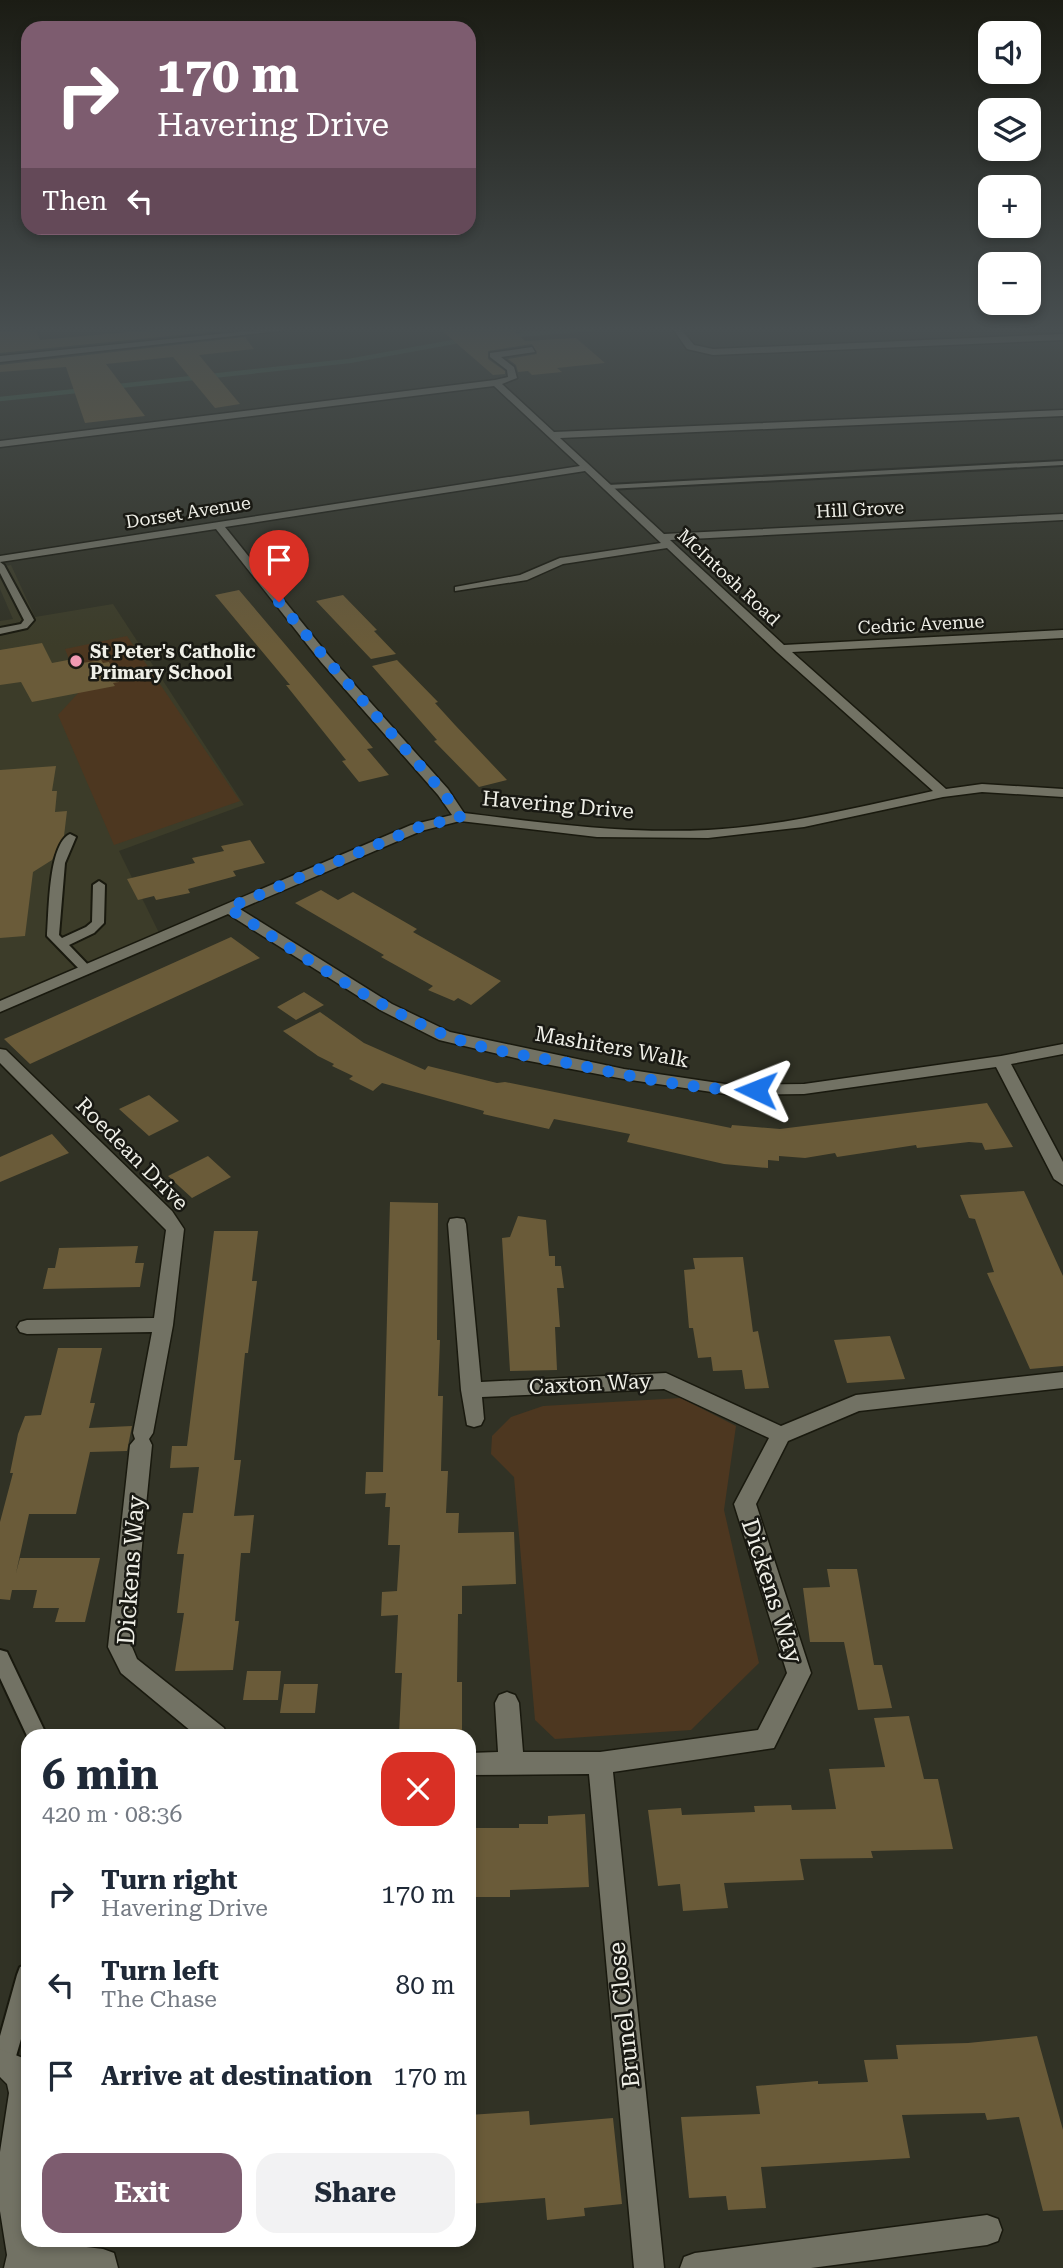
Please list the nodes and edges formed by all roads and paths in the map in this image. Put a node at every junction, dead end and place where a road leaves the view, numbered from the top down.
1 (74, 435) edge
2 (552, 435) joint
3 (556, 435) edge
4 (0, 444) edge
5 (1063, 463) edge
6 (588, 468) junction
7 (608, 487) junction
8 (1063, 517) edge
9 (218, 525) junction
10 (664, 541) junction
11 (0, 559) edge
12 (0, 565) edge
13 (459, 589) dead end
14 (0, 631) edge
15 (1063, 634) edge
16 (781, 649) junction
17 (943, 793) junction
18 (1063, 793) edge
19 (460, 817) junction
20 (70, 837) dead end
21 (99, 885) dead end
22 (228, 908) junction
23 (60, 944) junction
24 (87, 970) junction
25 (0, 1007) edge
26 (1063, 1049) edge
27 (0, 1054) edge
28 (1001, 1061) junction
29 (1063, 1179) edge
30 (457, 1224) dead end
31 (163, 1325) junction
32 (27, 1327) dead end
33 (1063, 1380) edge
34 (471, 1390) junction
35 (474, 1419) dead end
36 (782, 1434) junction
37 (142, 1439) joint
38 (0, 1658) edge
39 (506, 1703) dead end
40 (34, 1729) edge
41 (206, 1729) edge
42 (511, 1762) junction
43 (600, 1763) junction
44 (476, 1764) edge
45 (21, 1999) edge
46 (2, 2063) edge
47 (21, 2081) edge
48 (21, 2117) edge
49 (986, 2230) dead end
50 (21, 2262) edge
51 (103, 2268) edge
52 (649, 2268) edge
53 (695, 2268) edge

1 - 4 street
2 - 3 street
2 - 6 street, McIntosh Road
5 - 7 lane
6 - 7 street, McIntosh Road
6 - 9 street, Dorset Avenue
7 - 10 street, McIntosh Road
8 - 10 street, Hill Grove
9 - 11 street, Dorset Avenue
9 - 19 street
10 - 13 street, Hill Grove
10 - 16 street, McIntosh Road
12 - 14 lane
15 - 16 street, Cedric Avenue
16 - 17 street, McIntosh Road
17 - 18 street, Havering Drive
17 - 19 street, Havering Drive
19 - 22 street, Havering Drive
20 - 23 lane
21 - 23 lane
22 - 24 street, Havering Drive
22 - 28 street, Mashiters Walk
23 - 24 lane
24 - 25 street, Havering Drive
26 - 28 street, Mashiters Walk
27 - 31 street, Roedean Drive
28 - 29 street
30 - 34 street
31 - 32 street
31 - 37 street, Roedean Drive
33 - 36 street
34 - 35 street
34 - 36 street, Caxton Way
36 - 43 street, Dickens Way
37 - 41 street, Dickens Way
38 - 40 lane
39 - 42 street
42 - 43 street, Dickens Way
42 - 44 street, Dickens Way
43 - 52 street, Brunel Close
45 - 46 lane
46 - 47 street
48 - 50 street
49 - 53 street
50 - 51 street

